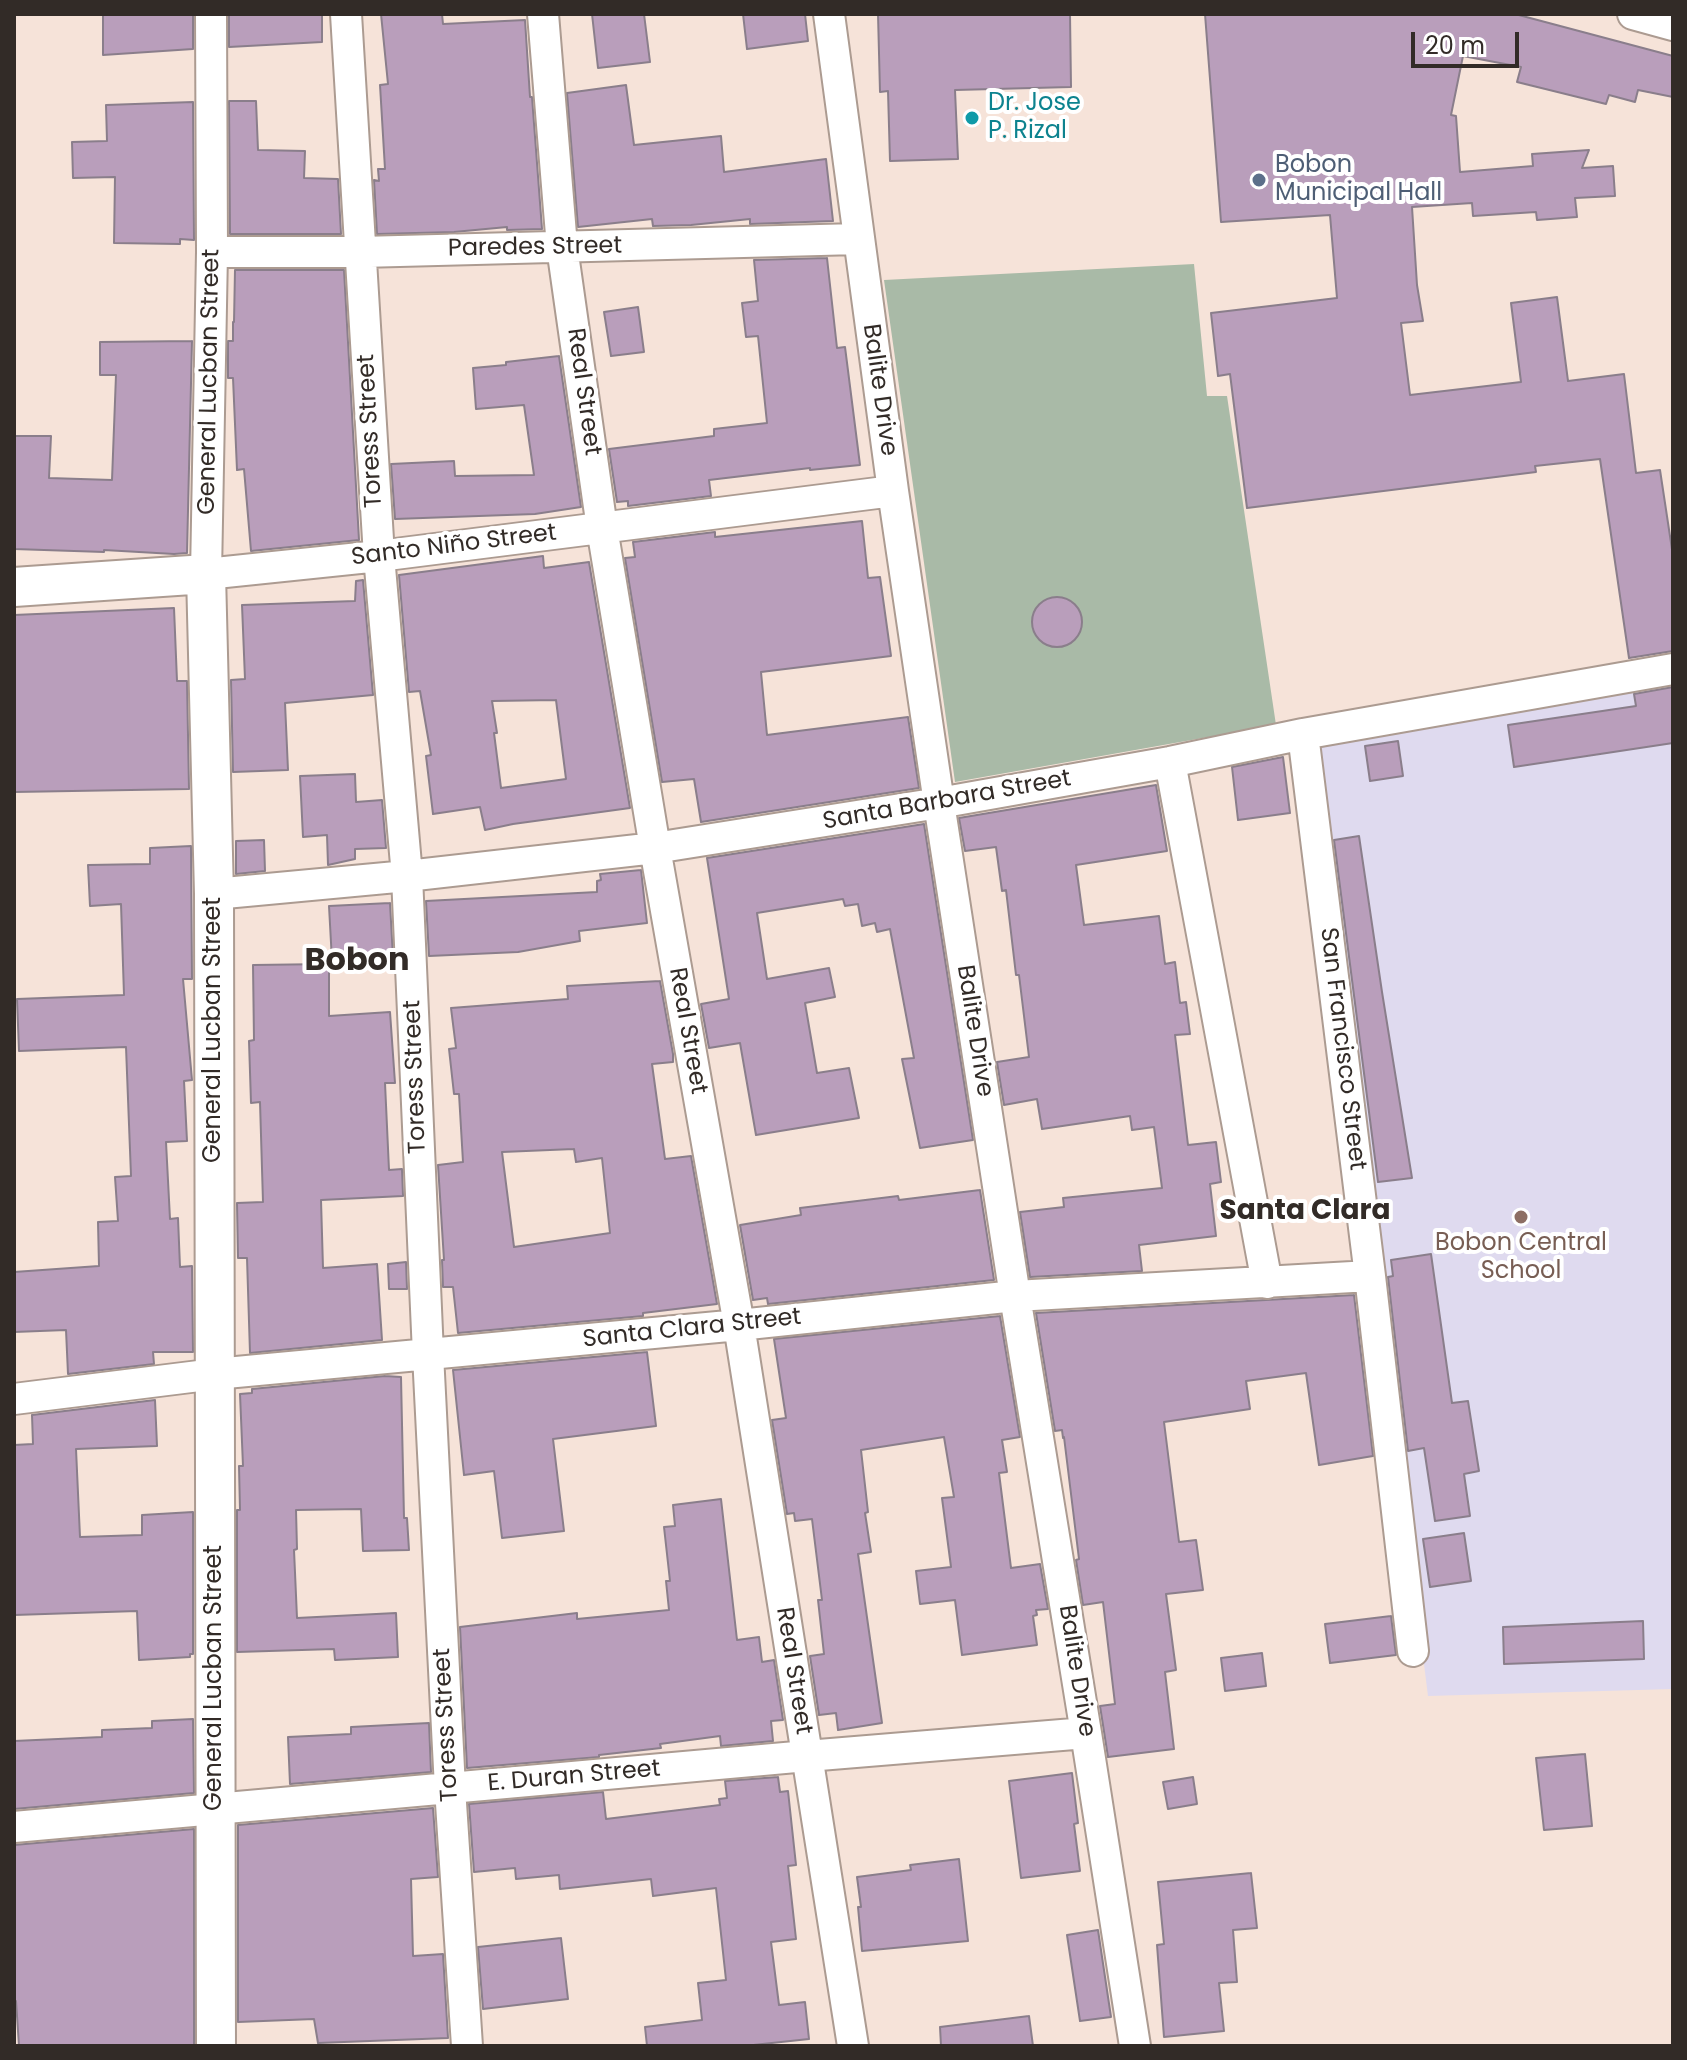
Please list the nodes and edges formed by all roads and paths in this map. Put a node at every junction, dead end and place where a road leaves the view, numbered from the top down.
1 (211, 14) edge
2 (346, 14) edge
3 (543, 14) edge
4 (829, 14) edge
5 (1633, 14) edge
6 (1673, 25) edge
7 (858, 239) junction
8 (562, 247) junction
9 (212, 252) junction
10 (361, 252) junction
11 (893, 491) junction
12 (602, 528) junction
13 (379, 556) junction
14 (206, 574) junction
15 (32, 586) edge
16 (1673, 669) edge
17 (1303, 734) junction
18 (1170, 762) junction
19 (939, 803) junction
20 (655, 848) junction
21 (407, 876) junction
22 (214, 894) junction
23 (1370, 1276) junction
24 (1267, 1283) junction
25 (1015, 1296) junction
26 (739, 1325) junction
27 (428, 1354) junction
28 (215, 1374) junction
29 (14, 1399) edge
30 (1413, 1651) dead end
31 (1086, 1733) junction
32 (807, 1756) junction
33 (450, 1788) junction
34 (215, 1809) junction
35 (14, 1827) edge
36 (216, 2046) edge
37 (467, 2046) edge
38 (853, 2046) edge
39 (1135, 2046) edge

1 - 9 street, General Lucban Street
2 - 10 street, Toress Street
3 - 8 street, Real Street
4 - 7 street, Balite Drive
5 - 6 street
7 - 8 street, Paredes Street
7 - 11 street, Balite Drive
8 - 10 street, Paredes Street
8 - 12 street, Real Street
9 - 10 street, Paredes Street
9 - 14 street, General Lucban Street
10 - 13 street, Toress Street
11 - 12 street, Santo Niño Street
11 - 19 street, Balite Drive
12 - 13 street, Santo Niño Street
12 - 20 street, Real Street
13 - 14 street, Santo Niño Street
13 - 21 street, Toress Street
14 - 15 street, Santo Niño Street
14 - 22 street, General Lucban Street
16 - 17 street, Santa Barbara Street
17 - 18 street, Santa Barbara Street
17 - 23 street, San Francisco Street
18 - 19 street, Santa Barbara Street
18 - 24 street
19 - 20 street, Santa Barbara Street
19 - 25 street, Balite Drive
20 - 21 street, Santa Barbara Street
20 - 26 street, Real Street
21 - 22 street, Santa Barbara Street
21 - 27 street, Toress Street
22 - 28 street, General Lucban Street
23 - 24 street, Santa Clara Street
23 - 30 street, San Francisco Street
24 - 25 street, Santa Clara Street
25 - 26 street, Santa Clara Street
25 - 31 street, Balite Drive
26 - 27 street, Santa Clara Street
26 - 32 street, Real Street
27 - 28 street, Santa Clara Street
27 - 33 street, Toress Street
28 - 29 street, Santa Clara Street
28 - 34 street, General Lucban Street
31 - 32 street, E. Duran Street
31 - 39 street, Balite Drive
32 - 33 street, E. Duran Street
32 - 38 street, Real Street
33 - 34 street, E. Duran Street
33 - 37 street, Toress Street
34 - 35 street, E. Duran Street
34 - 36 street, General Lucban Street

